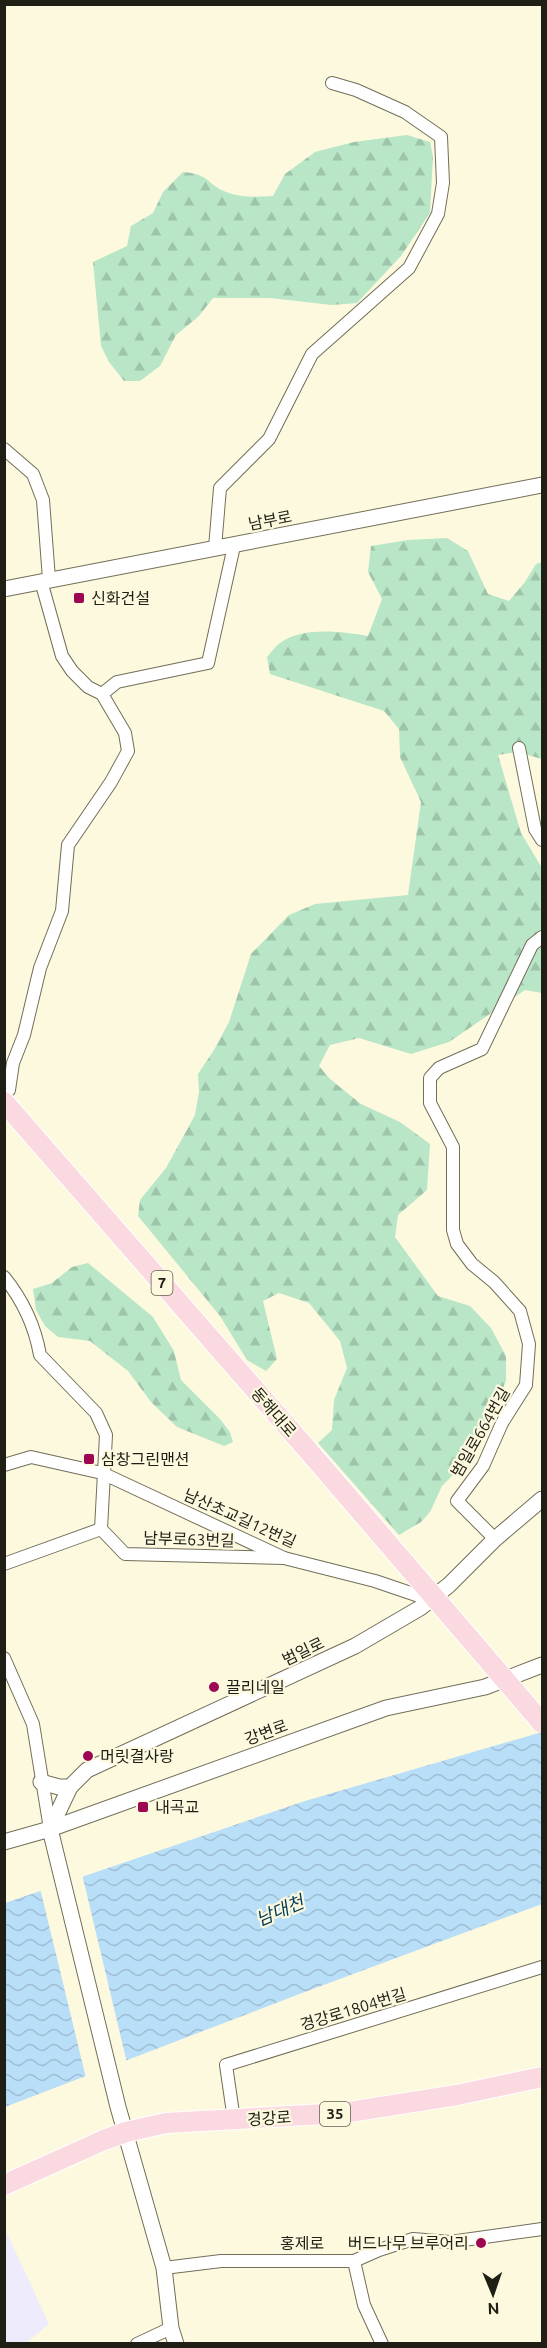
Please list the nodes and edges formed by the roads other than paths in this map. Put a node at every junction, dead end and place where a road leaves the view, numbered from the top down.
1 (332, 83) dead end
2 (4, 449) edge
3 (543, 485) edge
4 (234, 546) junction
5 (215, 548) junction
6 (45, 580) junction
7 (4, 589) edge
8 (102, 694) junction
9 (519, 748) dead end
10 (543, 840) edge
11 (543, 938) edge
12 (7, 1096) edge
13 (4, 1277) edge
14 (4, 1466) edge
15 (102, 1473) junction
16 (543, 1499) edge
17 (101, 1529) junction
18 (495, 1539) junction
19 (284, 1558) junction
20 (4, 1564) edge
21 (431, 1600) junction
22 (4, 1658) edge
23 (543, 1665) edge
24 (543, 1723) edge
25 (41, 1782) junction
26 (70, 1787) junction
27 (51, 1833) junction
28 (4, 1842) edge
29 (543, 1967) edge
30 (543, 2077) edge
31 (234, 2120) junction
32 (126, 2132) junction
33 (4, 2185) edge
34 (543, 2229) edge
35 (354, 2261) junction
36 (164, 2268) junction
37 (171, 2328) junction
38 (137, 2343) edge
39 (176, 2343) edge
40 (382, 2343) edge

1 - 5 street
2 - 6 street
3 - 4 street, 남부로
4 - 5 street, 남부로
4 - 8 street
5 - 6 street, 남부로
6 - 7 street, 남부로
6 - 8 street
8 - 12 street
9 - 10 street
11 - 18 street, 범일로664번길
12 - 24 main road, 동해대로 / 7, bridge
13 - 15 street
14 - 15 street, 남산초교길12번길
15 - 17 street
15 - 19 street, 남산초교길12번길
16 - 18 street, 범일로
17 - 19 street, 남부로63번길
17 - 20 street
18 - 21 street, 범일로
19 - 21 street, 남산초교길12번길
21 - 26 street, 범일로
22 - 25 street
23 - 27 street, 강변로
25 - 26 street
25 - 27 street
26 - 27 street, 범일로
27 - 28 street, 강변로
27 - 32 street
29 - 31 street, 경강로1804번길
30 - 31 main road, 경강로 / 35
31 - 32 main road, 경강로 / 35
32 - 33 main road, 경강로 / 35
32 - 36 street
34 - 35 street
35 - 36 street, 홍제로
35 - 40 street
36 - 37 street
37 - 38 street
37 - 39 street

